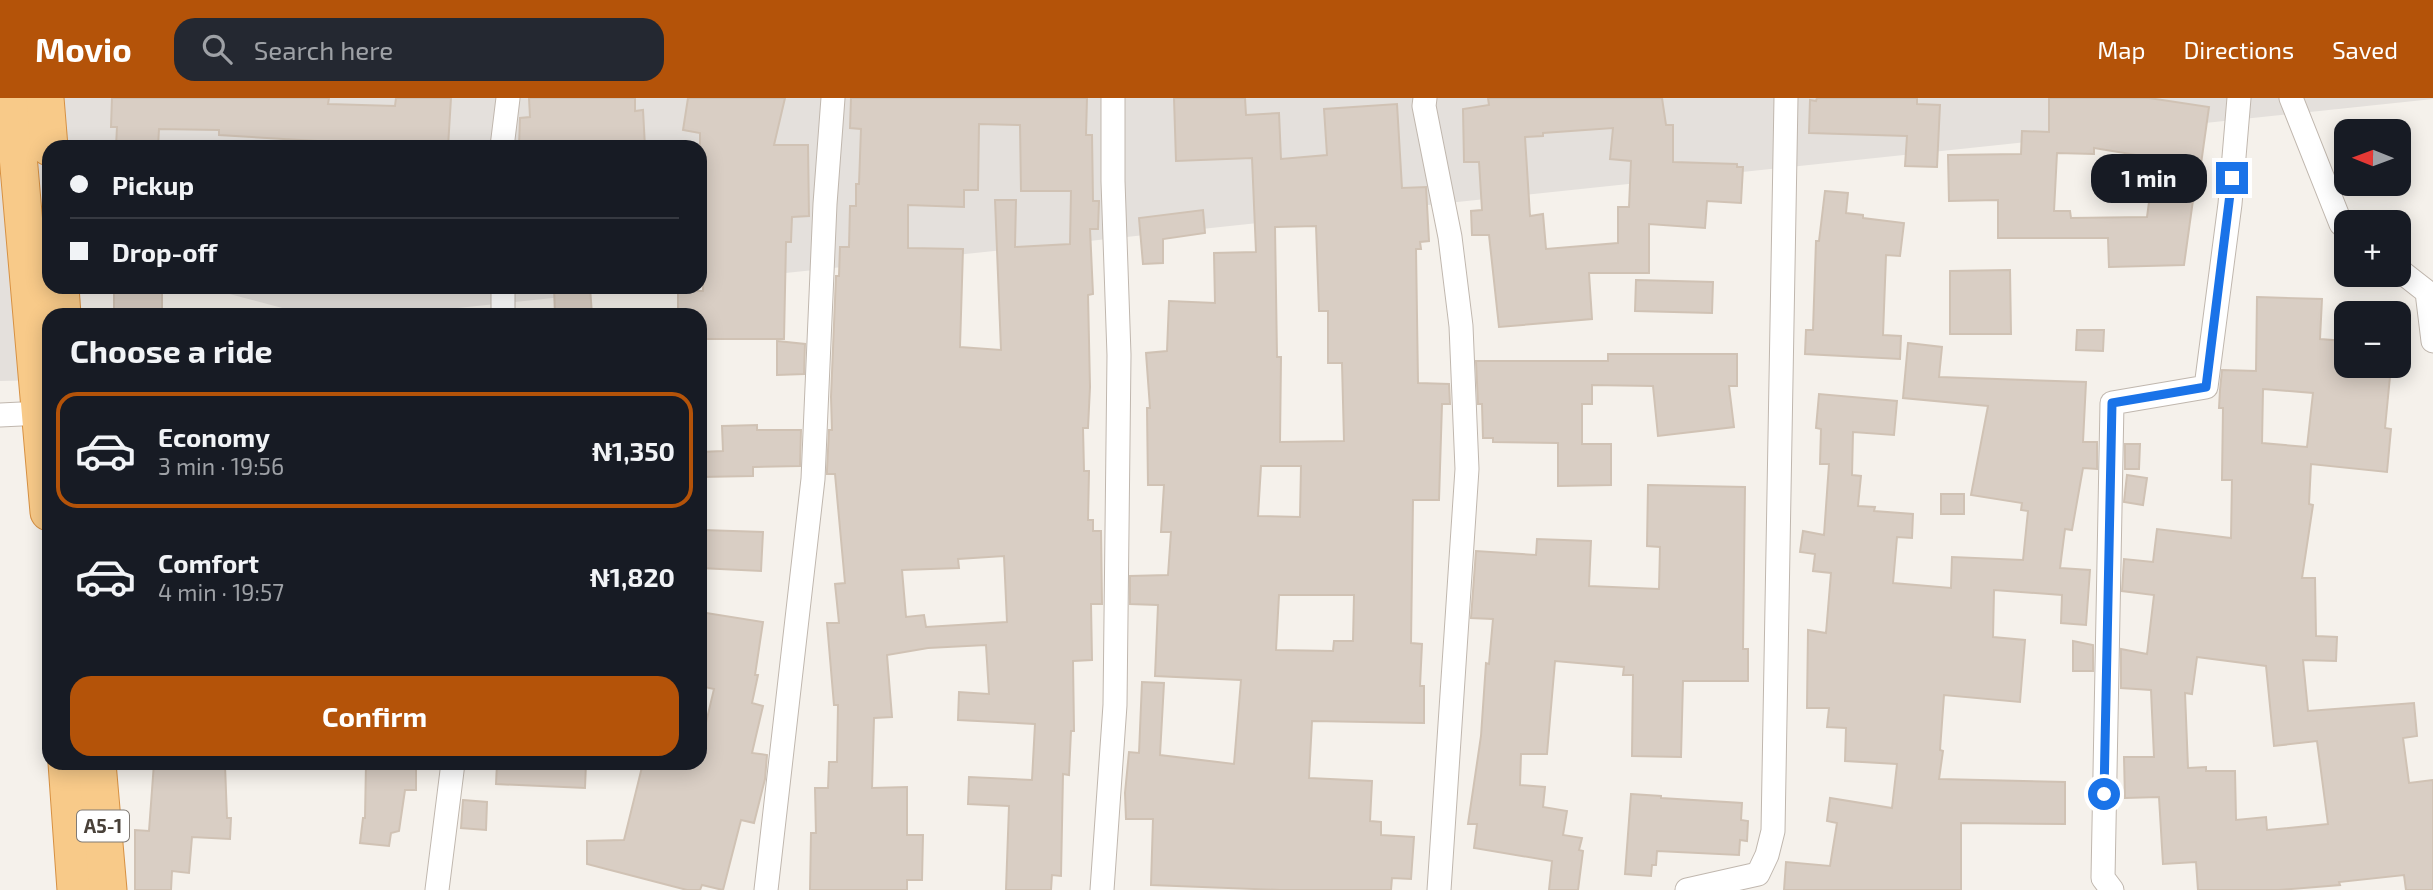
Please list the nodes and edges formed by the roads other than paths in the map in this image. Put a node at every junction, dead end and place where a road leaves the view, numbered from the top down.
1 (13, 98) edge
2 (46, 98) edge
3 (508, 98) edge
4 (832, 98) edge
5 (1113, 98) edge
6 (1425, 98) edge
7 (1786, 98) edge
8 (2239, 98) edge
9 (2291, 98) edge
10 (49, 140) edge
11 (503, 140) edge
12 (2335, 210) edge
13 (2411, 279) edge
14 (2433, 341) edge
15 (42, 413) joint
16 (0, 415) edge
17 (67, 770) edge
18 (98, 770) edge
19 (452, 770) edge
20 (76, 890) edge
21 (108, 890) edge
22 (437, 890) edge
23 (766, 890) edge
24 (1101, 890) edge
25 (1439, 890) edge
26 (1687, 890) edge
27 (2112, 890) edge

1 - 15 highway
2 - 10 highway
3 - 11 street
4 - 23 street
5 - 24 street
6 - 25 street
7 - 26 street
8 - 27 street
9 - 12 street
13 - 14 street
15 - 16 street
17 - 20 highway, A5-1
18 - 21 highway, A5-1
19 - 22 street

